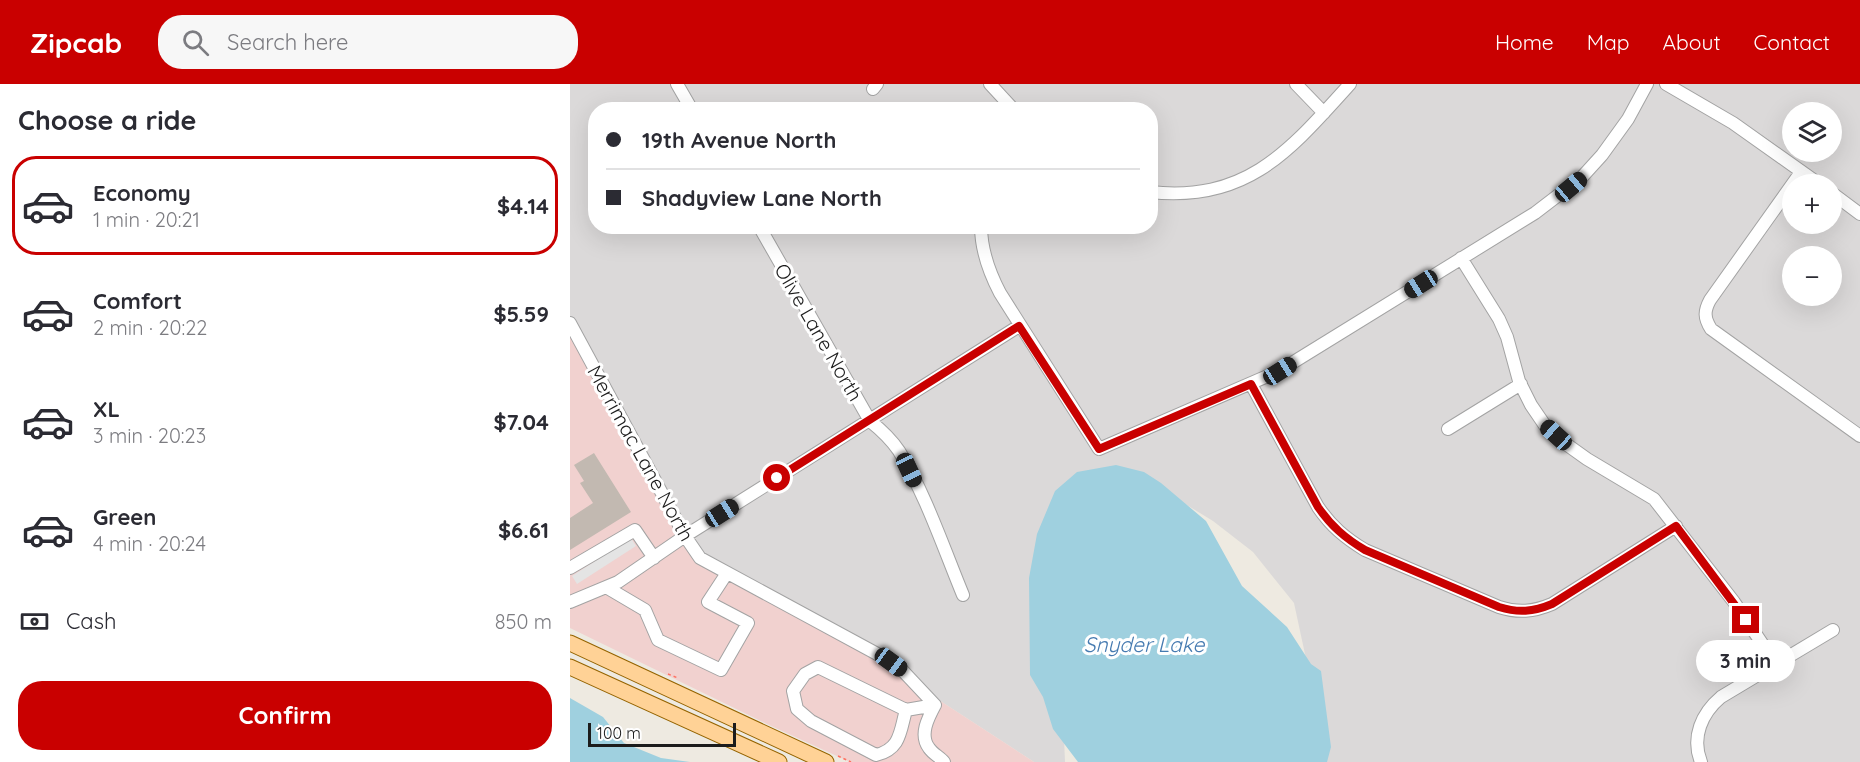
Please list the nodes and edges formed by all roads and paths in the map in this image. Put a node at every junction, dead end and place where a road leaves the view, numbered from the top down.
1 (677, 84) edge
2 (990, 84) edge
3 (1296, 84) edge
4 (1350, 84) edge
5 (1647, 84) edge
6 (1666, 84) edge
7 (687, 102) edge
8 (1007, 102) edge
9 (1324, 113) junction
10 (1801, 172) junction
11 (1804, 174) edge
12 (1158, 192) edge
13 (1842, 200) edge
14 (1860, 214) edge
15 (764, 234) edge
16 (982, 234) edge
17 (1461, 258) junction
18 (570, 323) edge
19 (1019, 326) junction
20 (1251, 384) junction
21 (1521, 384) junction
22 (870, 421) junction
23 (1449, 429) dead end
24 (1860, 436) edge
25 (1676, 526) junction
26 (685, 536) junction
27 (654, 558) junction
28 (570, 568) edge
29 (727, 573) junction
30 (606, 587) junction
31 (963, 595) dead end
32 (570, 602) edge
33 (1833, 630) dead end
34 (570, 643) edge
35 (1776, 664) junction
36 (570, 667) edge
37 (935, 705) junction
38 (906, 710) junction
39 (778, 762) edge
40 (826, 762) edge
41 (944, 762) edge
42 (1701, 762) edge

1 - 7 street
2 - 8 street
3 - 9 street
4 - 9 street
5 - 17 street
6 - 10 street
9 - 12 street
10 - 11 street
10 - 24 street
13 - 14 street
15 - 22 street, Olive Lane North
16 - 19 street
17 - 20 street
17 - 21 street
18 - 26 street, Merrimac Lane North
19 - 20 street
19 - 22 street
20 - 25 street
21 - 23 street
21 - 25 street
22 - 26 street
22 - 31 street, Olive Lane North
25 - 35 street
26 - 27 street
26 - 29 street, Merrimac Lane North
27 - 28 street
27 - 30 street
29 - 30 street
29 - 37 street, Merrimac Lane North
30 - 32 street
33 - 35 street
34 - 40 main road
35 - 42 street
36 - 39 main road
37 - 38 street
37 - 41 street
38 - 38 street

